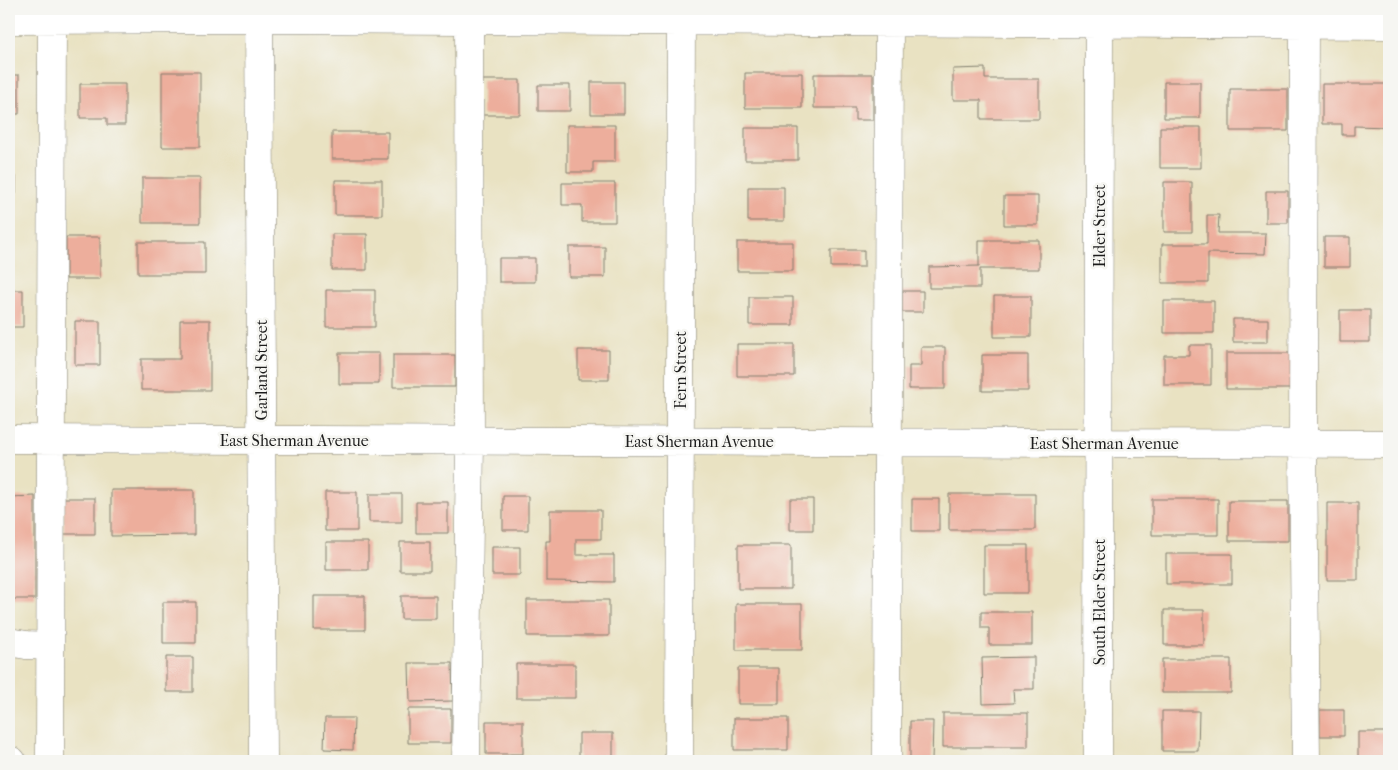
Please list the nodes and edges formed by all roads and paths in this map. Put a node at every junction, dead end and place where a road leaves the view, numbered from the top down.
1 (259, 14) edge
2 (468, 14) edge
3 (681, 15) edge
4 (889, 16) edge
5 (1099, 16) edge
6 (1304, 16) edge
7 (9, 20) edge
8 (52, 20) junction
9 (1389, 25) edge
10 (9, 438) edge
11 (50, 439) junction
12 (261, 440) junction
13 (470, 440) junction
14 (680, 441) junction
15 (887, 442) junction
16 (1099, 443) junction
17 (1304, 444) junction
18 (1389, 444) edge
19 (9, 642) edge
20 (50, 646) junction
21 (9, 760) edge
22 (12, 761) edge
23 (50, 761) edge
24 (263, 761) edge
25 (466, 761) edge
26 (679, 761) edge
27 (887, 761) edge
28 (1098, 761) edge
29 (1306, 761) edge

1 - 2 street
1 - 8 street
1 - 12 street, Garland Street
2 - 3 street
2 - 13 street
3 - 4 street
3 - 14 street, Fern Street
4 - 5 street
4 - 15 street
5 - 6 street
5 - 16 street, Elder Street
6 - 9 street
6 - 17 street
7 - 8 street
8 - 11 street
10 - 11 street, East Sherman Avenue
11 - 12 street, East Sherman Avenue
11 - 20 street
12 - 13 street, East Sherman Avenue
12 - 24 street, Garland Street
13 - 14 street, East Sherman Avenue
13 - 25 street
14 - 15 street, East Sherman Avenue
14 - 26 street, Fern Street
15 - 16 street, East Sherman Avenue
15 - 27 street
16 - 17 street, East Sherman Avenue
16 - 28 street, South Elder Street
17 - 18 street, East Sherman Avenue
17 - 29 street
19 - 20 street
20 - 23 street
21 - 22 street

